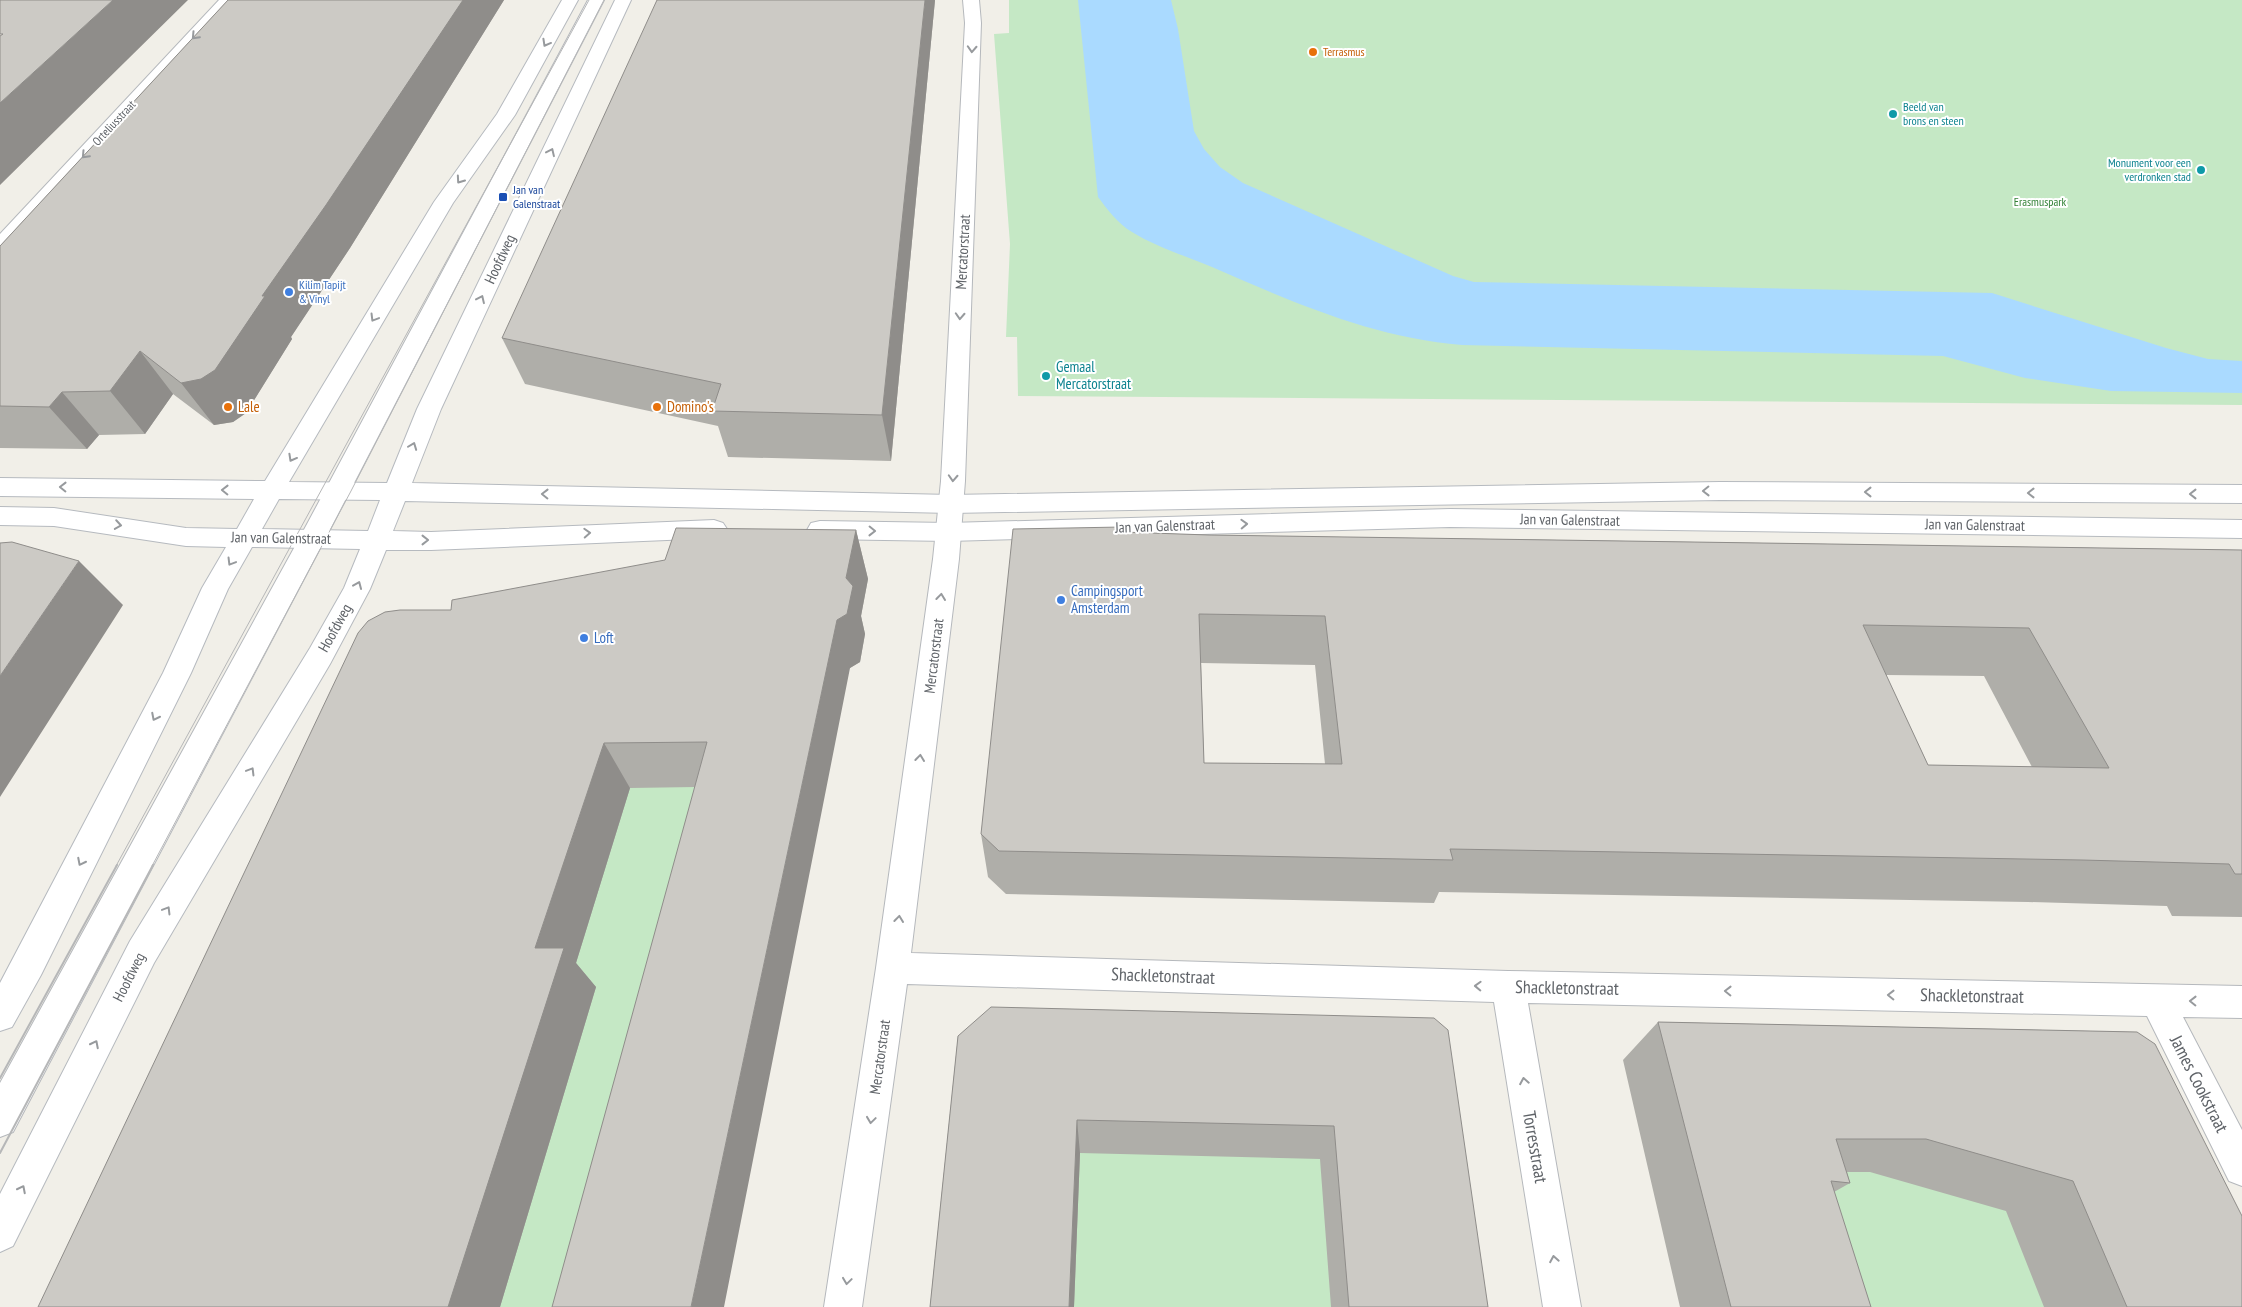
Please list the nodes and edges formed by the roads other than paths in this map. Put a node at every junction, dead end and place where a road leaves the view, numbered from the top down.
1 (228, 0) edge
2 (570, 0) edge
3 (596, 0) edge
4 (623, 0) edge
5 (972, 0) edge
6 (0, 246) edge
7 (0, 487) edge
8 (274, 490) junction
9 (337, 491) junction
10 (395, 492) junction
11 (2242, 494) edge
12 (951, 504) junction
13 (0, 516) edge
14 (733, 529) edge
15 (2242, 529) edge
16 (802, 530) edge
17 (948, 532) junction
18 (245, 538) junction
19 (312, 539) junction
20 (376, 540) junction
21 (893, 968) junction
22 (1508, 986) junction
23 (2156, 1000) junction
24 (2242, 1002) edge
25 (0, 1015) edge
26 (0, 1119) edge
27 (2242, 1168) edge
28 (0, 1233) edge
29 (843, 1307) edge
30 (1562, 1307) edge

1 -> 6 street, Orteliusstraat
2 -> 8 street
3 - 9 street
10 -> 4 street, Hoofdweg
5 -> 12 street, Mercatorstraat
8 -> 7 street, Jan van Galenstraat
8 - 9 street, Jan van Galenstraat
8 - 18 street
9 - 10 street, Jan van Galenstraat
9 - 19 street
12 -> 10 street, Jan van Galenstraat
10 - 20 street, Hoofdweg
11 -> 12 street, Jan van Galenstraat
12 - 17 street, Mercatorstraat
13 -> 18 street, Jan van Galenstraat
20 -> 14 street, Jan van Galenstraat
17 -> 15 street, Jan van Galenstraat
16 -> 17 street, Jan van Galenstraat
21 -> 17 street, Mercatorstraat
18 - 19 street, Jan van Galenstraat
18 -> 25 street
19 - 20 street, Jan van Galenstraat
19 - 26 street
28 -> 20 street, Hoofdweg
22 -> 21 street, Shackletonstraat
21 -> 29 street, Mercatorstraat
23 -> 22 street, Shackletonstraat
30 -> 22 street, Torresstraat
24 -> 23 street, Shackletonstraat
23 - 27 street, James Cookstraat

